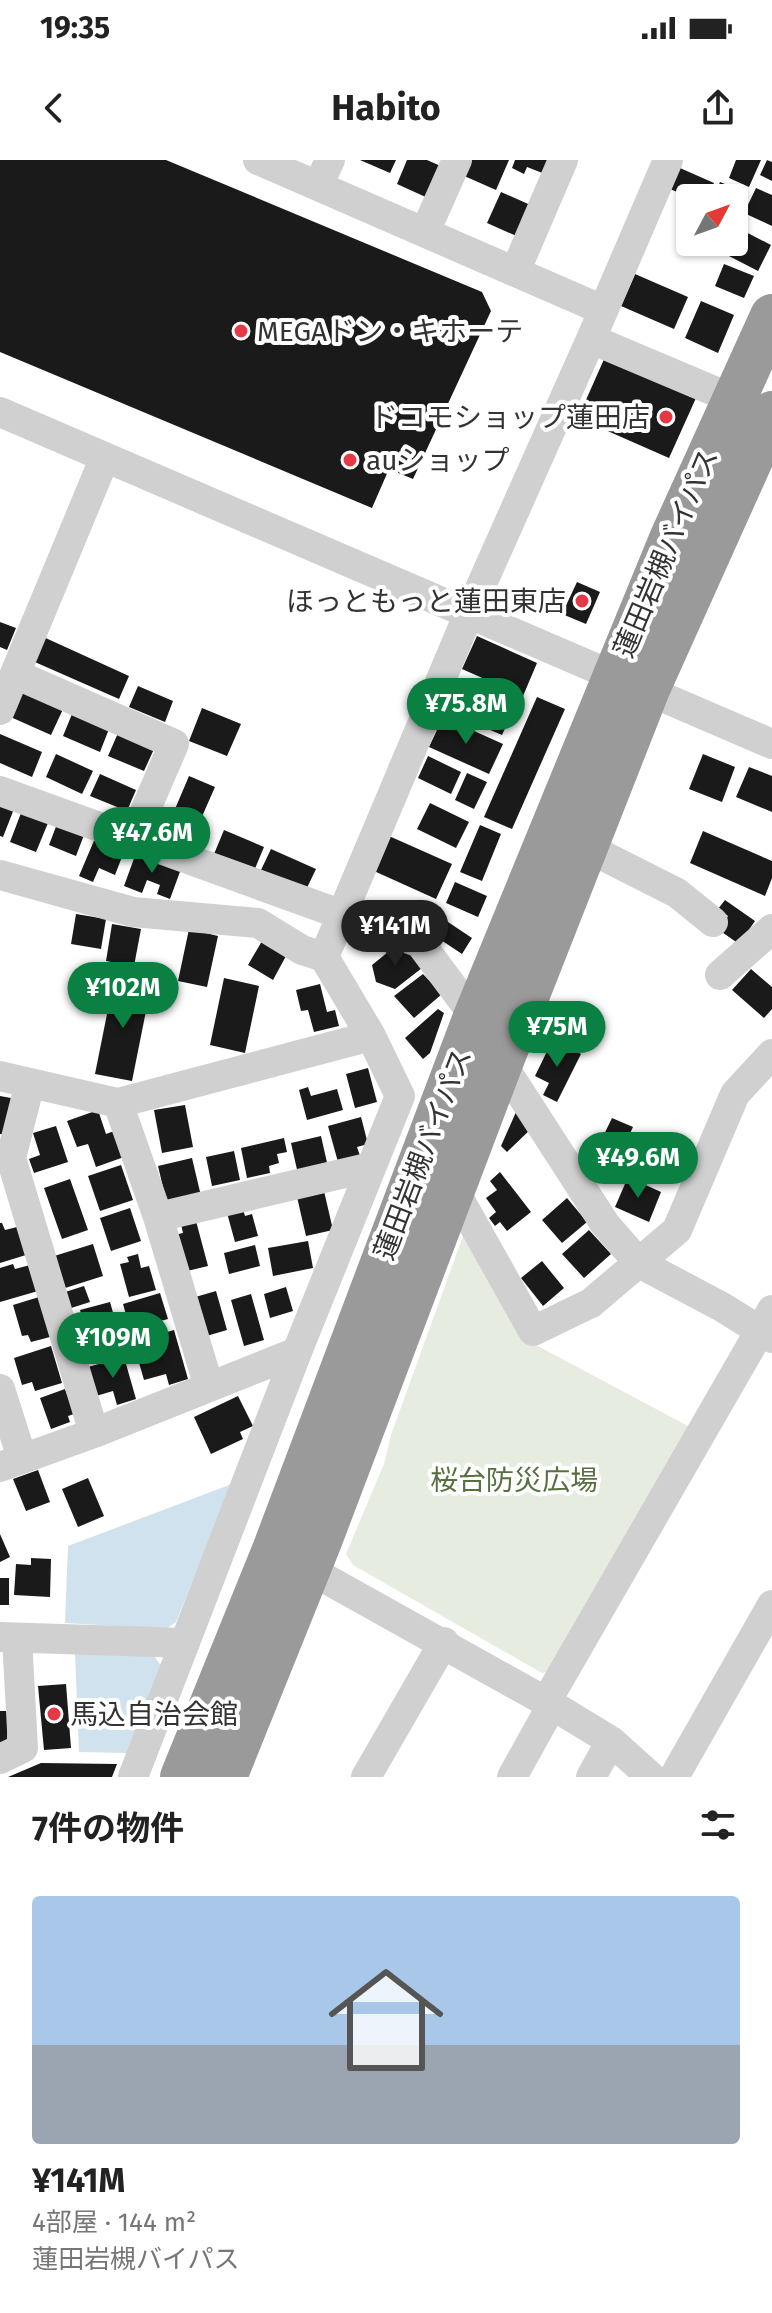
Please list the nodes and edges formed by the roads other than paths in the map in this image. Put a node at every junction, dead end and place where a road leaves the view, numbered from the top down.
1 (258, 160) edge
2 (457, 160) edge
3 (563, 160) edge
4 (668, 160) edge
5 (324, 173) edge
6 (425, 232) junction
7 (515, 272) junction
8 (603, 310) junction
9 (772, 316) edge
10 (591, 339) junction
11 (762, 411) edge
12 (0, 412) edge
13 (105, 457) junction
14 (469, 613) junction
15 (15, 674) junction
16 (631, 682) junction
17 (0, 710) edge
18 (772, 744) edge
19 (0, 791) edge
20 (133, 839) junction
21 (586, 847) junction
22 (0, 875) edge
23 (342, 915) junction
24 (713, 922) dead end
25 (772, 929) edge
26 (324, 957) junction
27 (720, 975) dead end
28 (475, 1017) junction
29 (371, 1036) junction
30 (772, 1054) edge
31 (501, 1063) junction
32 (0, 1076) edge
33 (30, 1083) junction
34 (118, 1103) junction
35 (371, 1167) junction
36 (453, 1188) junction
37 (158, 1217) junction
38 (639, 1263) junction
39 (768, 1327) edge
40 (297, 1352) junction
41 (209, 1387) junction
42 (0, 1389) edge
43 (94, 1433) junction
44 (11, 1462) edge
45 (292, 1559) junction
46 (772, 1605) edge
47 (9, 1637) edge
48 (444, 1642) junction
49 (185, 1643) junction
50 (549, 1703) junction
51 (611, 1741) junction
52 (0, 1759) edge
53 (133, 1777) edge
54 (182, 1777) edge
55 (225, 1777) edge
56 (366, 1777) edge
57 (512, 1777) edge
58 (591, 1777) edge
59 (651, 1777) edge
60 (674, 1777) edge

1 - 5 street
2 - 6 street
3 - 7 street
4 - 8 street
5 - 6 street
6 - 7 street
7 - 8 street
8 - 10 street
9 - 11 highway, 蓮田岩槻バイパス
10 - 11 street
10 - 14 street
11 - 16 highway, 蓮田岩槻バイパス
12 - 13 street
13 - 14 street
13 - 15 street
14 - 16 street
14 - 23 street
15 - 17 street
15 - 20 street
16 - 18 street
16 - 21 highway, 蓮田岩槻バイパス
16 - 28 highway, 蓮田岩槻バイパス
19 - 20 street
20 - 23 street
21 - 24 street
21 - 31 highway, 蓮田岩槻バイパス
22 - 26 street
23 - 26 street
23 - 28 street
25 - 27 street
26 - 29 street
28 - 45 highway, 蓮田岩槻バイパス
29 - 34 street
29 - 35 street
30 - 38 street
31 - 36 highway, 蓮田岩槻バイパス
31 - 38 street
32 - 33 street
33 - 34 street
33 - 43 street
34 - 37 street
35 - 37 street
35 - 40 street
36 - 38 street
36 - 45 highway, 蓮田岩槻バイパス
37 - 41 street
38 - 39 street
39 - 50 street
40 - 41 street
40 - 49 street
41 - 43 street
42 - 44 street
43 - 44 street
45 - 48 street
45 - 54 highway, 蓮田岩槻バイパス
45 - 55 highway, 蓮田岩槻バイパス
46 - 60 street
47 - 49 street
47 - 52 street
48 - 50 street
48 - 56 street
49 - 53 street
50 - 51 street
50 - 57 street
51 - 58 street
51 - 59 street

